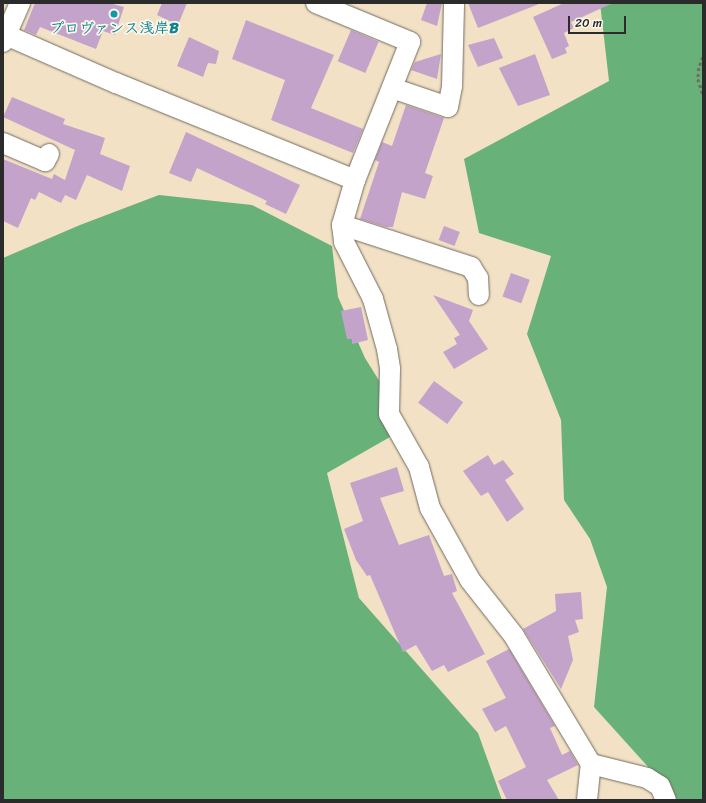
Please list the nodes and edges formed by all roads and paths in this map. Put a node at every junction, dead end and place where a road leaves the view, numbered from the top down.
1 (20, 3) edge
2 (316, 3) edge
3 (454, 3) edge
4 (4, 39) edge
5 (703, 57) edge
6 (392, 88) junction
7 (703, 94) edge
8 (3, 143) edge
9 (49, 154) dead end
10 (355, 180) junction
11 (342, 225) junction
12 (479, 295) dead end
13 (591, 764) junction
14 (587, 800) edge
15 (666, 800) edge

1 - 4 street
2 - 6 street
3 - 6 street
4 - 10 street
5 - 7 path
6 - 10 street
8 - 9 street
10 - 11 street
11 - 12 street
11 - 13 street
13 - 14 street
13 - 15 street

